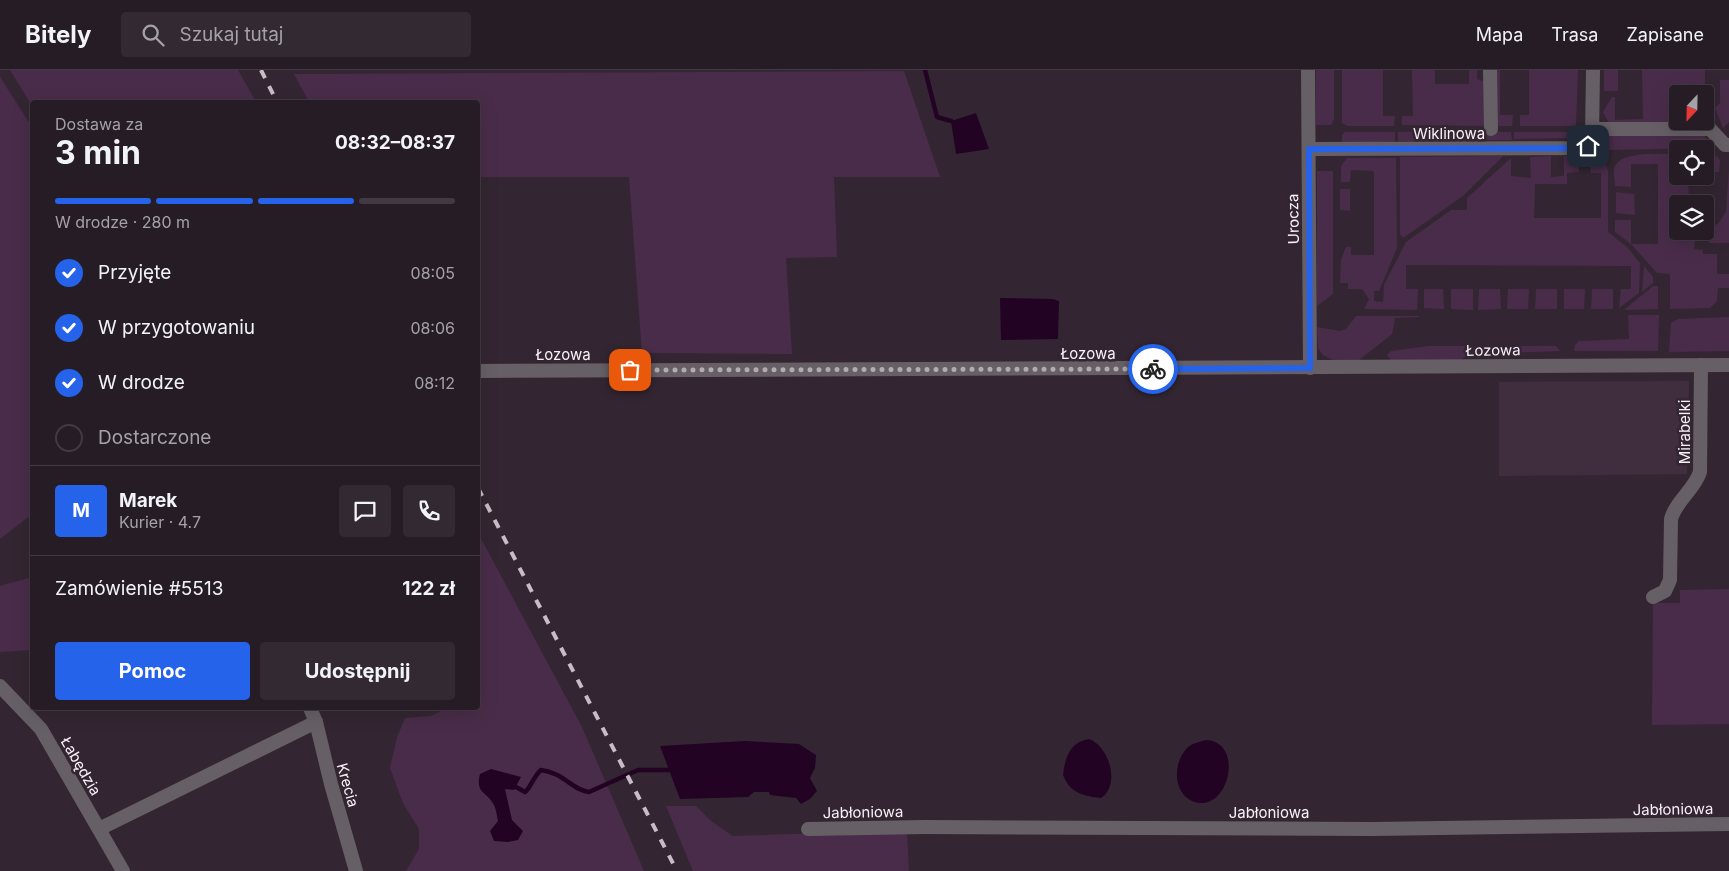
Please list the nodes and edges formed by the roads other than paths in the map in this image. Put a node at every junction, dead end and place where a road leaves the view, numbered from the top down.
1 (1308, 70) edge
2 (1490, 70) edge
3 (1593, 70) edge
4 (1491, 129) dead end
5 (1592, 129) junction
6 (1729, 145) edge
7 (1309, 149) junction
8 (1701, 365) junction
9 (1729, 365) edge
10 (1310, 368) junction
11 (480, 371) edge
12 (1653, 597) dead end
13 (0, 686) edge
14 (311, 710) edge
15 (316, 722) junction
16 (1729, 824) edge
17 (99, 829) junction
18 (808, 829) dead end
19 (122, 871) edge
20 (356, 871) edge

1 - 7 street, Urocza
2 - 4 street
3 - 5 street
5 - 6 street
5 - 7 street, Wiklinowa
7 - 10 street, Urocza
8 - 9 street, Łozowa
8 - 10 street, Łozowa
8 - 12 street, Mirabelki
10 - 11 street, Łozowa
13 - 17 street, Łabędzia
14 - 15 street, Krecia
15 - 17 street
15 - 20 street, Krecia
16 - 18 street, Jabłoniowa
17 - 19 street, Łabędzia

